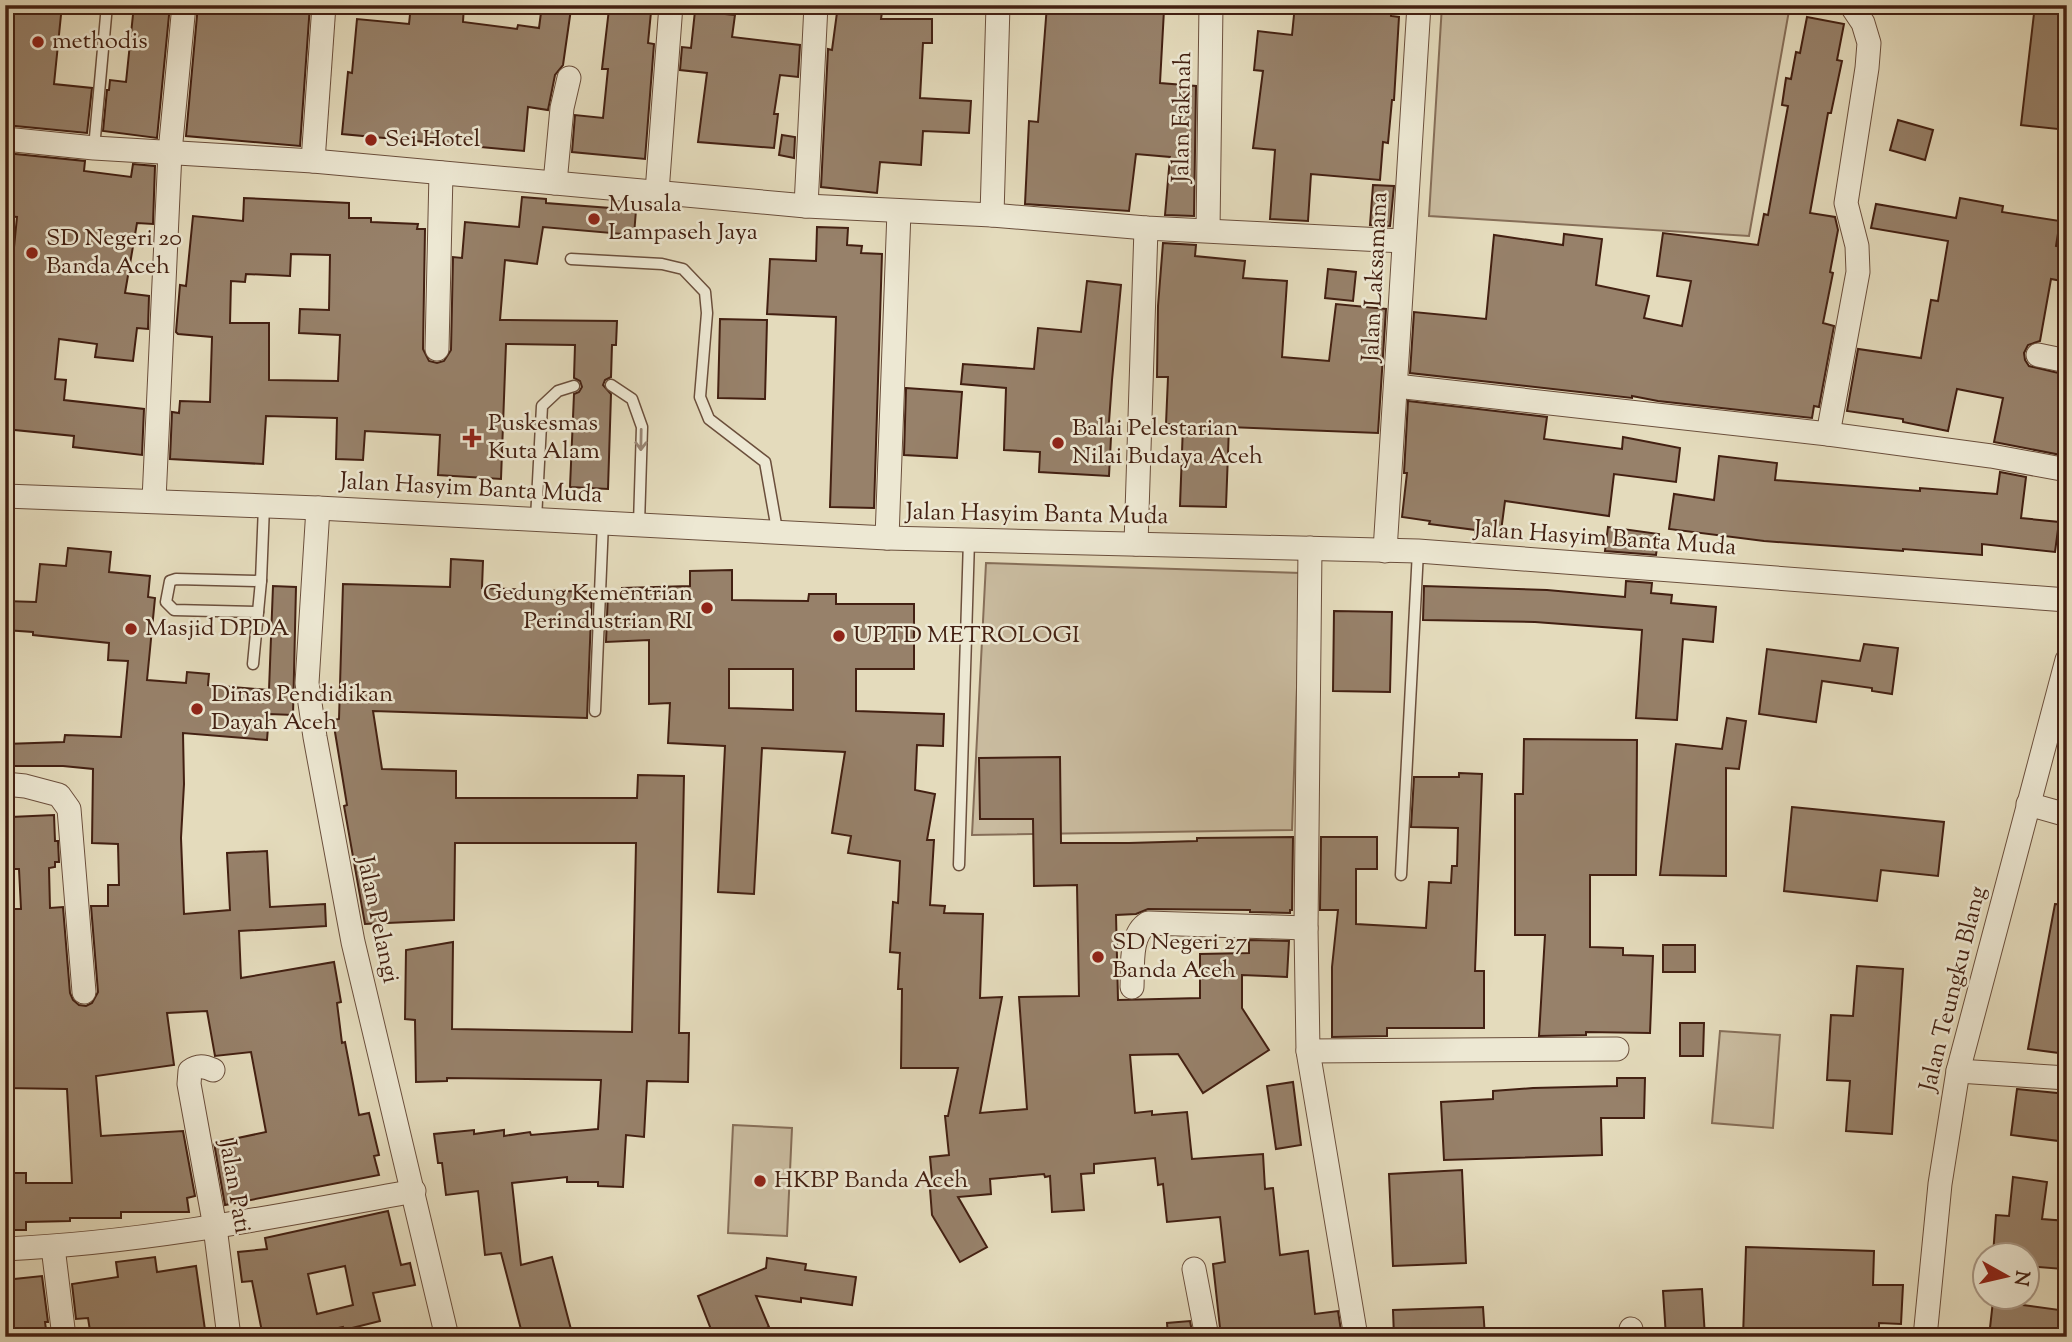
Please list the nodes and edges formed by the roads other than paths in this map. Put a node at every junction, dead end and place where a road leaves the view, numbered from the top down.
1 (107, 5) edge
2 (184, 5) edge
3 (324, 5) edge
4 (671, 5) edge
5 (816, 5) edge
6 (998, 5) edge
7 (1211, 5) edge
8 (1419, 5) edge
9 (1851, 5) edge
10 (569, 78) dead end
11 (5, 139) edge
12 (94, 148) junction
13 (170, 152) junction
14 (313, 161) junction
15 (441, 173) junction
16 (555, 183) junction
17 (657, 192) junction
18 (806, 206) junction
19 (899, 211) junction
20 (992, 215) junction
21 (1146, 228) junction
22 (1208, 230) junction
23 (1403, 241) junction
24 (570, 259) dead end
25 (437, 349) dead end
26 (2038, 355) dead end
27 (2067, 360) edge
28 (611, 384) dead end
29 (574, 386) dead end
30 (1396, 386) junction
31 (1828, 434) junction
32 (2067, 470) edge
33 (5, 496) edge
34 (153, 500) junction
35 (264, 506) junction
36 (318, 508) junction
37 (536, 519) junction
38 (603, 522) junction
39 (639, 524) junction
40 (777, 530) junction
41 (887, 538) junction
42 (969, 540) junction
43 (1136, 544) junction
44 (1310, 548) junction
45 (1385, 551) junction
46 (1418, 551) junction
47 (261, 581) junction
48 (2067, 600) edge
49 (258, 612) junction
50 (2067, 660) edge
51 (253, 664) dead end
52 (595, 711) dead end
53 (5, 784) edge
54 (2028, 804) junction
55 (2067, 815) edge
56 (959, 865) dead end
57 (1401, 875) dead end
58 (1306, 928) junction
59 (1132, 986) dead end
60 (84, 992) dead end
61 (1617, 1049) dead end
62 (1308, 1051) junction
63 (213, 1070) dead end
64 (1958, 1071) junction
65 (2067, 1078) edge
66 (414, 1191) junction
67 (215, 1227) junction
68 (53, 1247) junction
69 (5, 1249) edge
70 (1195, 1269) dead end
71 (64, 1337) edge
72 (229, 1337) edge
73 (447, 1337) edge
74 (1207, 1337) edge
75 (1356, 1337) edge
76 (1925, 1337) edge

1 - 12 lane
2 - 13 street
3 - 14 street
4 - 17 street
5 - 18 street
6 - 20 street
7 - 22 street, Jalan Faknah
8 - 23 street, Jalan Laksamana
9 - 31 street
10 - 16 street
11 - 12 street
12 - 13 street
13 - 14 street
13 - 34 street
14 - 15 street
15 - 16 street
15 - 25 street
16 - 17 street
17 - 18 street
18 - 19 street
19 - 20 street
19 - 41 street
20 - 21 street
21 - 22 street
21 - 43 street
22 - 23 street
23 - 30 street, Jalan Laksamana
24 - 40 lane
26 - 27 street
28 -> 39 lane
29 - 37 lane
30 - 31 street
30 - 45 street, Jalan Laksamana
31 - 32 street
33 - 34 street, Jalan Hasyim Banta Muda
34 - 35 street, Jalan Hasyim Banta Muda
35 - 36 street, Jalan Hasyim Banta Muda
35 - 47 lane
36 - 37 street, Jalan Hasyim Banta Muda
36 - 66 street, Jalan Pelangi
37 - 38 street, Jalan Hasyim Banta Muda
38 - 39 street, Jalan Hasyim Banta Muda
38 - 52 lane
39 - 40 street, Jalan Hasyim Banta Muda
40 - 41 street, Jalan Hasyim Banta Muda
41 - 42 street, Jalan Hasyim Banta Muda
42 - 43 street, Jalan Hasyim Banta Muda
42 - 56 lane
43 - 44 street, Jalan Hasyim Banta Muda
44 - 45 street, Jalan Hasyim Banta Muda
44 - 58 street
45 - 46 street, Jalan Hasyim Banta Muda
46 - 48 street, Jalan Hasyim Banta Muda
46 - 57 lane
47 - 49 lane
47 - 49 lane
49 - 51 lane
50 - 54 street, Jalan Teungku Blang
53 - 60 street
54 - 55 street
54 - 64 street, Jalan Teungku Blang
58 - 59 street
58 - 62 street
61 - 62 street
62 - 75 street
63 - 67 street, Jalan Pati
64 - 65 street
64 - 76 street, Jalan Teungku Blang
66 - 67 street
66 - 73 street, Jalan Pelangi
67 - 68 street
67 - 72 street, Jalan Pati
68 - 69 street
68 - 71 street
70 - 74 street

